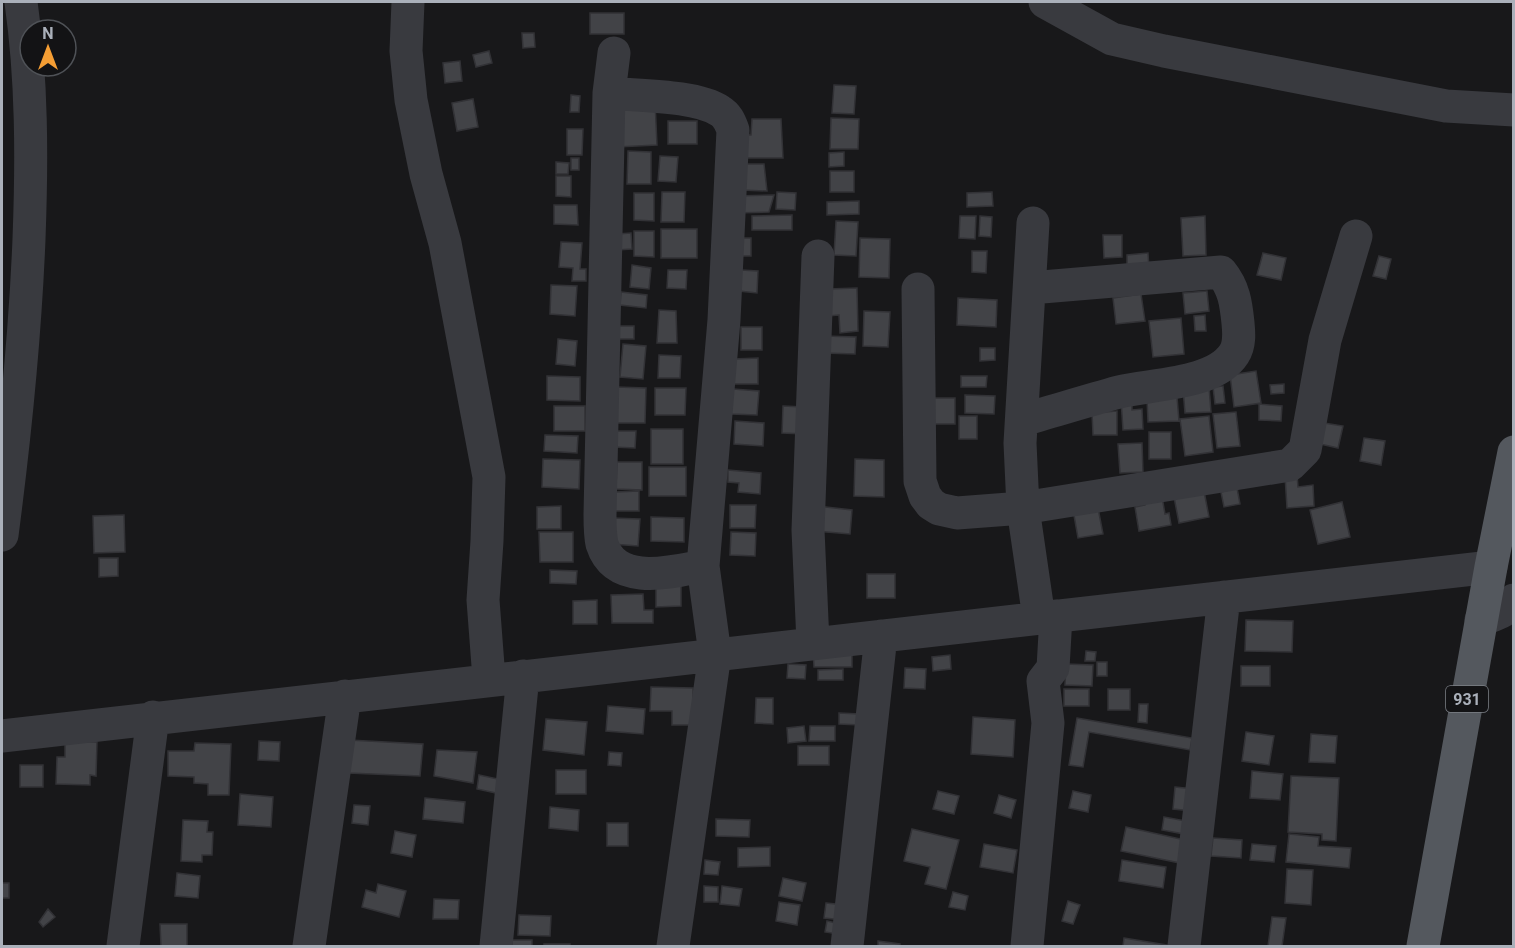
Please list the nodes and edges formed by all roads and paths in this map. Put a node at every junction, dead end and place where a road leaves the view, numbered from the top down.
1 (21, 2) edge
2 (408, 2) edge
3 (1045, 2) edge
4 (614, 53) dead end
5 (609, 93) junction
6 (1514, 110) edge
7 (1033, 223) dead end
8 (1356, 236) dead end
9 (818, 256) dead end
10 (1030, 288) junction
11 (918, 289) dead end
12 (1022, 420) junction
13 (1514, 452) edge
14 (1023, 508) junction
15 (2, 535) edge
16 (704, 566) junction
17 (1491, 567) junction
18 (1224, 597) junction
19 (1514, 600) edge
20 (1048, 617) junction
21 (1481, 620) junction
22 (881, 636) junction
23 (813, 643) junction
24 (715, 654) junction
25 (523, 676) junction
26 (489, 680) junction
27 (345, 696) junction
28 (153, 717) junction
29 (2, 736) edge
30 (123, 946) edge
31 (309, 946) edge
32 (496, 946) edge
33 (673, 946) edge
34 (847, 946) edge
35 (1027, 946) edge
36 (1184, 946) edge
37 (1423, 946) edge

1 - 15 street
2 - 26 street
3 - 6 street
4 - 5 street
5 - 16 street
5 - 16 street
7 - 10 street
8 - 14 street
9 - 23 street
10 - 12 street
10 - 12 street
11 - 14 street
12 - 14 street
13 - 17 main road, 931
14 - 20 street
16 - 24 street
17 - 18 street
17 - 21 main road, 931
18 - 20 street
18 - 36 street
19 - 21 street
20 - 22 street
20 - 35 street
21 - 37 main road, 931
22 - 23 street
22 - 34 street
23 - 24 street
24 - 25 street
24 - 33 street
25 - 26 street
25 - 32 street
26 - 27 street
27 - 28 street
27 - 31 street
28 - 29 street
28 - 30 street

